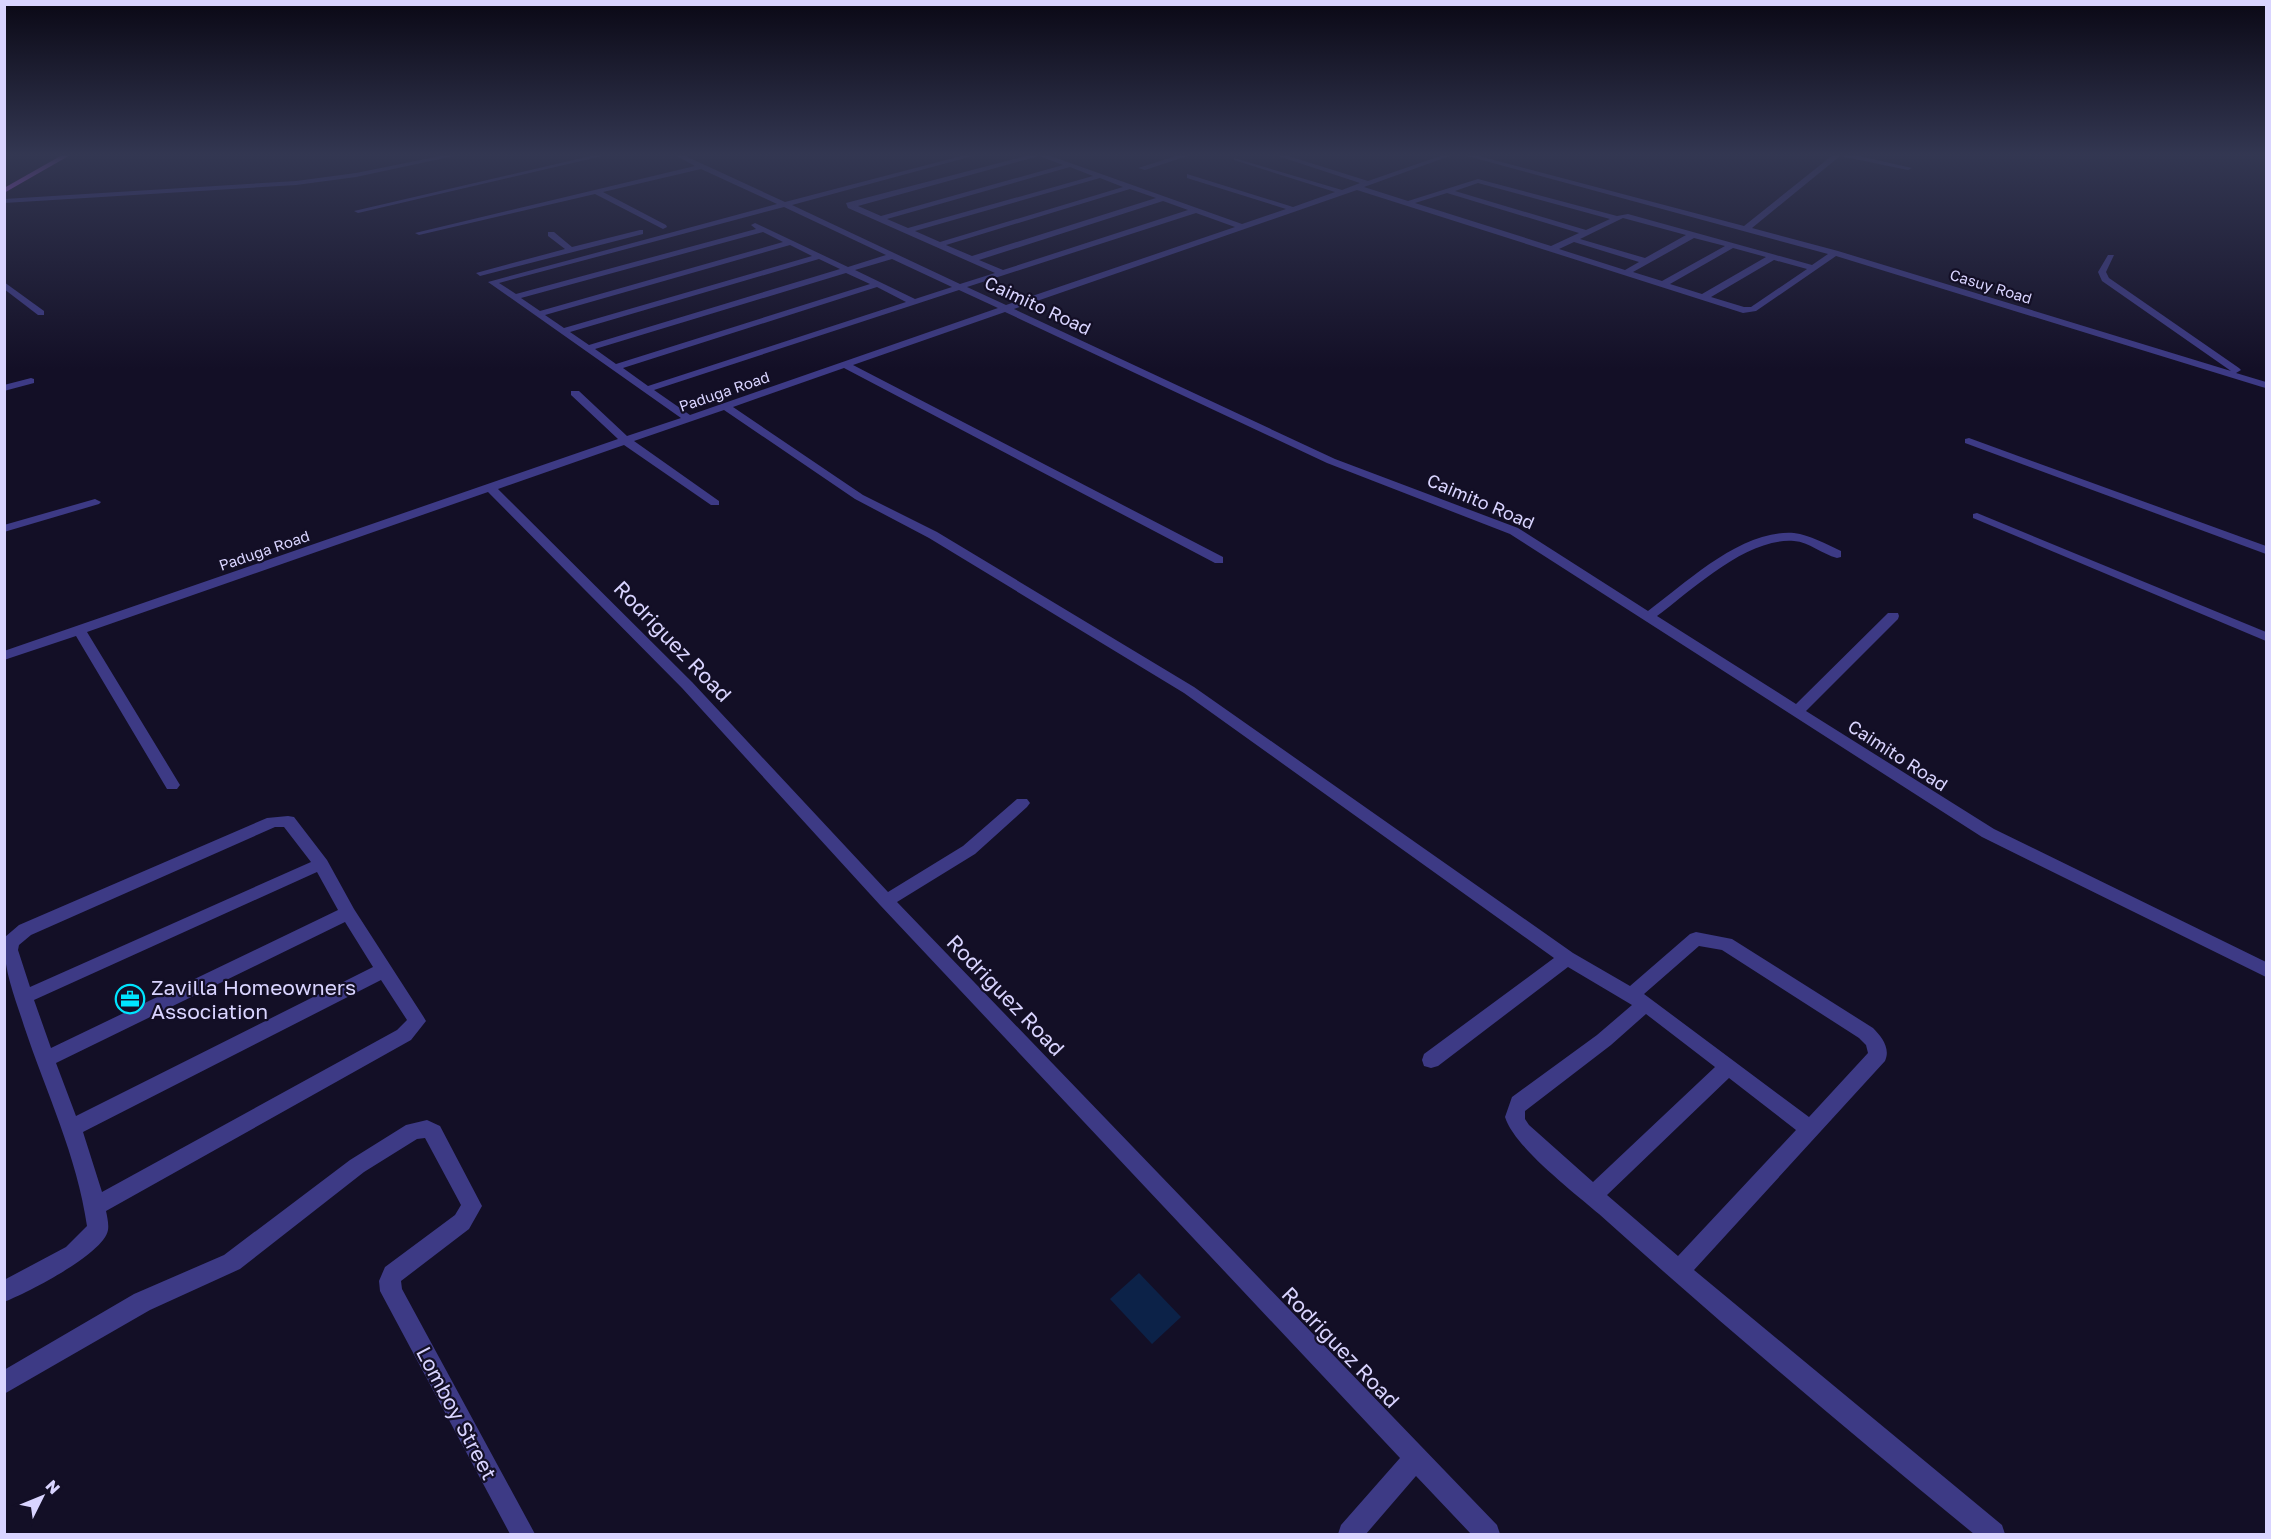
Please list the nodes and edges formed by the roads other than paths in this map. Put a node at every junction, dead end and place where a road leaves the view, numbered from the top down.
1 (448, 226) edge
2 (667, 226) edge
3 (706, 226) edge
4 (756, 226) edge
5 (827, 226) edge
6 (895, 226) edge
7 (926, 226) edge
8 (1000, 226) edge
9 (1076, 226) edge
10 (1147, 226) edge
11 (1240, 226) edge
12 (1246, 226) edge
13 (1483, 226) edge
14 (1563, 226) edge
15 (1602, 226) edge
16 (1656, 226) edge
17 (1734, 226) edge
18 (1750, 226) edge
19 (663, 227) joint
20 (1243, 227) junction
21 (1746, 229) junction
22 (764, 230) junction
23 (908, 231) junction
24 (418, 233) dead end
25 (1587, 233) junction
26 (551, 234) dead end
27 (1693, 235) junction
28 (1572, 239) junction
29 (791, 242) junction
30 (939, 244) junction
31 (1731, 246) junction
32 (1554, 248) junction
33 (571, 250) junction
34 (1835, 252) junction
35 (820, 256) junction
36 (892, 256) junction
37 (1772, 257) junction
38 (2111, 257) dead end
39 (972, 259) junction
40 (1646, 261) junction
41 (516, 264) junction
42 (1810, 267) junction
43 (849, 269) junction
44 (480, 273) dead end
45 (1002, 273) junction
46 (1625, 273) junction
47 (520, 275) junction
48 (4, 284) edge
49 (878, 284) junction
50 (1663, 284) junction
51 (958, 288) junction
52 (516, 297) junction
53 (1704, 297) junction
54 (914, 302) junction
55 (1005, 309) junction
56 (41, 313) dead end
57 (539, 314) junction
58 (563, 331) junction
59 (586, 349) junction
60 (846, 364) junction
61 (614, 368) junction
62 (2250, 380) junction
63 (31, 381) dead end
64 (2266, 385) edge
65 (4, 388) edge
66 (647, 389) junction
67 (575, 393) dead end
68 (726, 407) junction
69 (689, 419) junction
70 (626, 441) junction
71 (1969, 441) dead end
72 (490, 488) junction
73 (95, 502) dead end
74 (715, 503) dead end
75 (1977, 516) dead end
76 (4, 529) edge
77 (2266, 550) edge
78 (1837, 554) dead end
79 (1219, 561) dead end
80 (1649, 616) junction
81 (1893, 616) dead end
82 (79, 630) junction
83 (2266, 637) edge
84 (4, 656) edge
85 (1798, 711) junction
86 (172, 785) dead end
87 (1022, 803) dead end
88 (321, 864) junction
89 (886, 901) junction
90 (348, 913) junction
91 (1567, 958) junction
92 (384, 970) junction
93 (2266, 970) edge
94 (24, 997) junction
95 (1639, 999) junction
96 (45, 1060) junction
97 (1431, 1060) dead end
98 (1729, 1066) junction
99 (71, 1128) junction
100 (1810, 1129) junction
101 (1592, 1196) junction
102 (95, 1206) junction
103 (1679, 1271) junction
104 (4, 1292) edge
105 (4, 1383) edge
106 (1416, 1458) junction
107 (523, 1534) edge
108 (1350, 1534) edge
109 (1488, 1534) edge
110 (1993, 1534) edge

1 - 24 street
2 - 19 street
3 - 47 street
4 - 22 street
5 - 36 street, Caimito Road
6 - 23 street
7 - 23 street
8 - 30 street
9 - 39 street
10 - 45 street
11 - 20 street
12 - 20 street, Paduga Road
13 - 32 street
14 - 25 street
15 - 25 street
16 - 27 street
17 - 21 street, Casuy Road
18 - 21 street
19 - 33 street
20 - 55 street, Paduga Road
21 - 34 street, Casuy Road
22 - 29 street
22 - 52 street
23 - 30 street
25 - 28 street
26 - 33 street
27 - 31 street
27 - 40 street
28 - 32 street
28 - 40 street
29 - 35 street
29 - 57 street
30 - 39 street
31 - 37 street
31 - 50 street
32 - 46 street
33 - 41 street
34 - 42 street
34 - 62 street, Casuy Road
35 - 43 street
35 - 58 street
36 - 43 street
36 - 51 street, Caimito Road
37 - 42 street
37 - 53 street
38 - 62 street
39 - 45 street
40 - 46 street
41 - 44 street
41 - 47 street
42 - 53 street
43 - 49 street
43 - 59 street
45 - 51 street
46 - 50 street
47 - 52 street
48 - 56 street
49 - 54 street
49 - 61 street
50 - 53 street
51 - 54 street
51 - 55 street, Caimito Road
52 - 57 street
54 - 66 street
55 - 60 street, Paduga Road
55 - 80 street, Caimito Road
57 - 58 street
58 - 59 street
59 - 61 street
60 - 68 street, Paduga Road
60 - 79 street
61 - 66 street
62 - 64 street, Casuy Road
63 - 65 street
66 - 69 street
67 - 70 street
68 - 69 street, Paduga Road
68 - 91 street
69 - 70 street, Paduga Road
70 - 72 street, Paduga Road
70 - 74 street
71 - 77 street
72 - 82 street, Paduga Road
72 - 89 street, Rodriguez Road
73 - 76 street
75 - 83 street
78 - 80 street
80 - 85 street, Caimito Road
81 - 85 street
82 - 84 street, Paduga Road
82 - 86 street
85 - 93 street, Caimito Road
87 - 89 street
88 - 90 street
88 - 94 street
88 - 94 street
89 - 106 street, Rodriguez Road
90 - 92 street
90 - 96 street
91 - 95 street
91 - 97 street
92 - 99 street
92 - 102 street
94 - 96 street
95 - 98 street
95 - 100 street
95 - 101 street
96 - 99 street
98 - 100 street
98 - 101 street
99 - 102 street
100 - 103 street
101 - 103 street
102 - 104 street
103 - 110 street
105 - 107 street, Lomboy Street
106 - 108 street
106 - 109 street, Rodriguez Road

